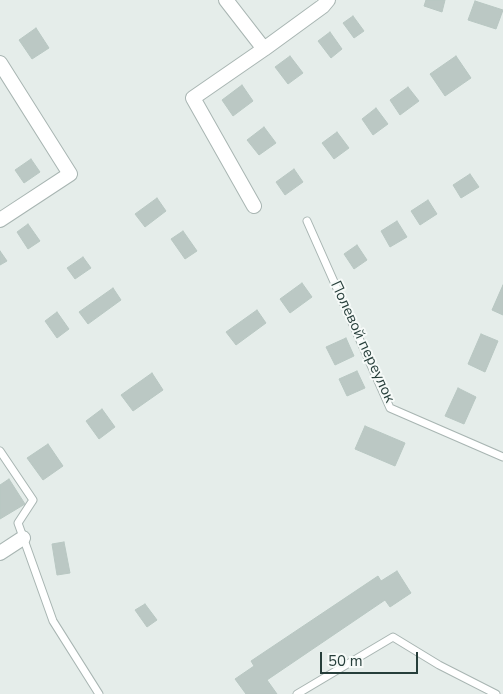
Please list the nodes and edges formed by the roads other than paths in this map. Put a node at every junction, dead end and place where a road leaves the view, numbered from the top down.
1 (226, 0) edge
2 (328, 0) edge
3 (264, 50) junction
4 (0, 63) edge
5 (254, 206) dead end
6 (0, 220) edge
7 (307, 221) dead end
8 (0, 451) edge
9 (503, 457) edge
10 (23, 538) junction
11 (0, 553) edge
12 (99, 694) edge
13 (297, 694) edge
14 (496, 694) edge

1 - 3 street
2 - 3 street
3 - 5 street
4 - 6 street
7 - 9 lane, Полевой переулок
8 - 10 lane
10 - 11 street
10 - 12 lane
13 - 14 lane

